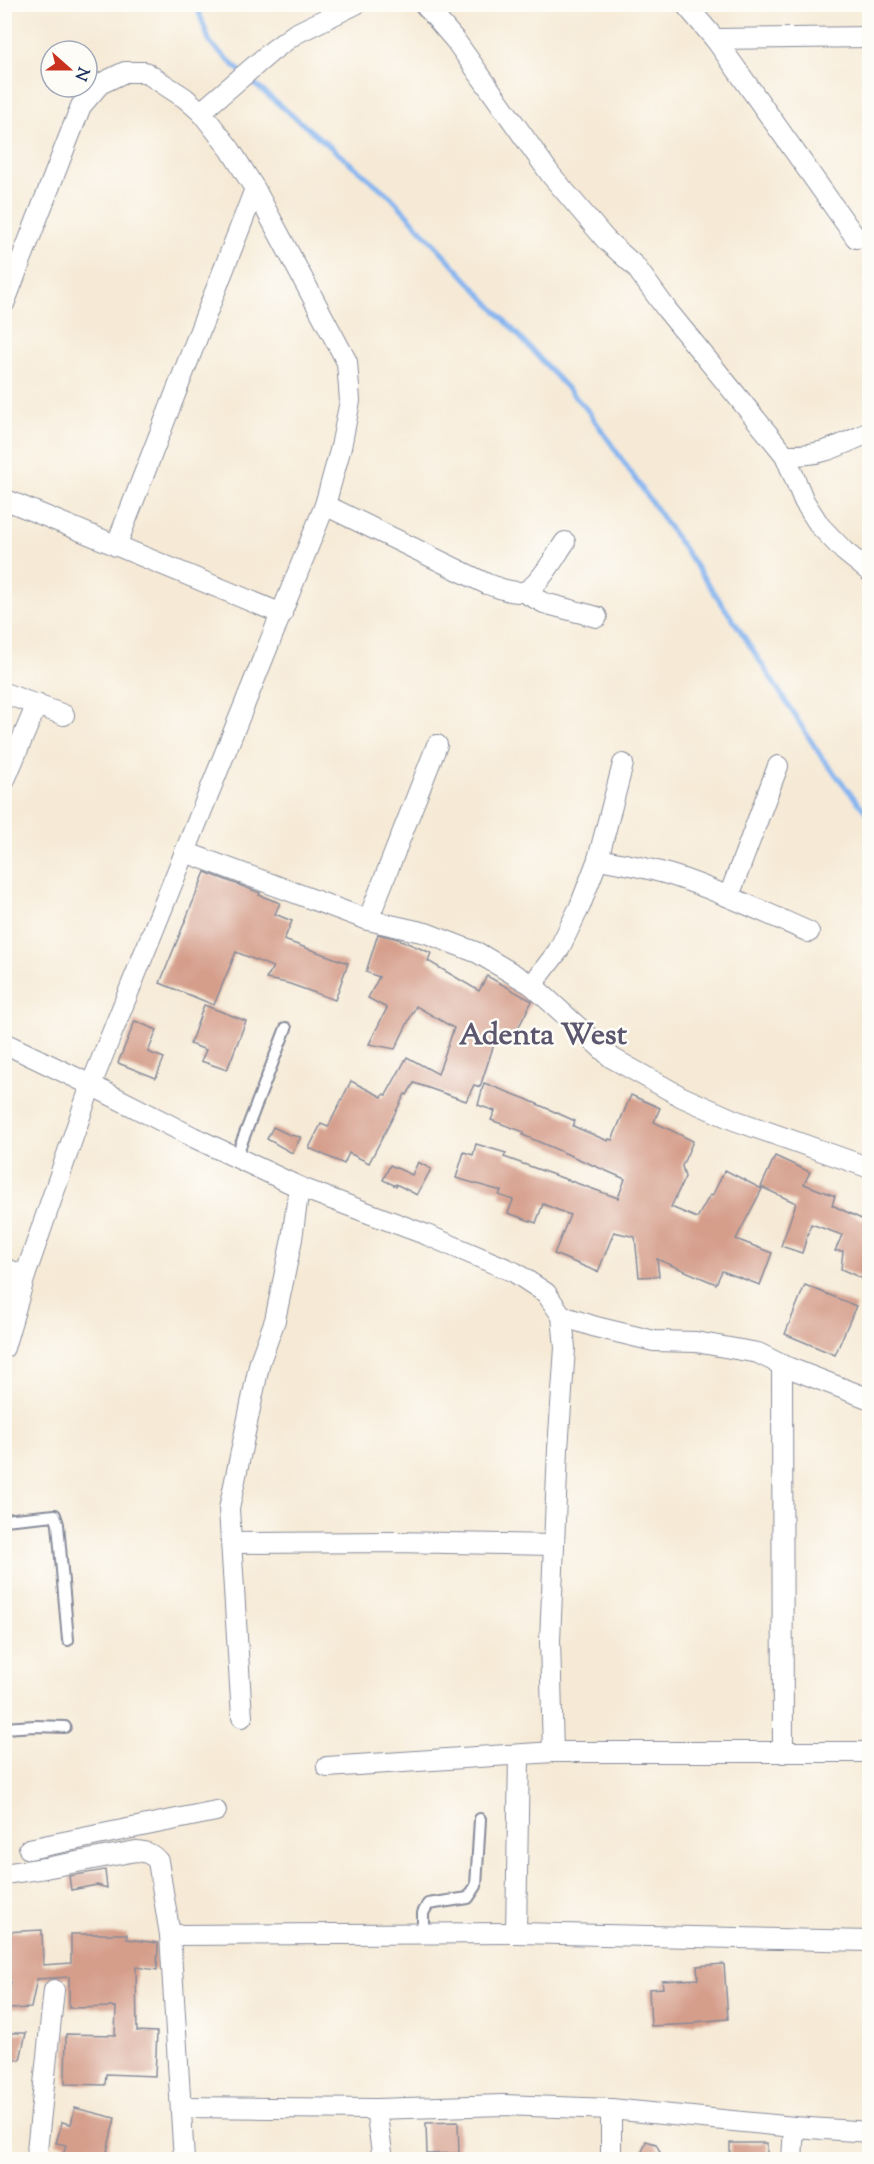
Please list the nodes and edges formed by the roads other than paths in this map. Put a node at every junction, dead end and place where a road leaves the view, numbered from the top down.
1 (356, 4) edge
2 (424, 4) edge
3 (685, 4) edge
4 (870, 37) edge
5 (715, 39) junction
6 (201, 112) junction
7 (255, 189) junction
8 (856, 238) dead end
9 (4, 304) edge
10 (870, 432) edge
11 (785, 454) junction
12 (4, 499) edge
13 (325, 505) junction
14 (565, 542) dead end
15 (116, 546) junction
16 (870, 572) edge
17 (523, 592) junction
18 (282, 614) junction
19 (597, 617) dead end
20 (4, 693) edge
21 (37, 704) junction
22 (64, 715) dead end
23 (437, 746) dead end
24 (623, 764) dead end
25 (778, 766) dead end
26 (4, 782) edge
27 (185, 852) junction
28 (598, 860) junction
29 (729, 896) junction
30 (368, 920) junction
31 (809, 932) dead end
32 (532, 985) junction
33 (286, 1028) dead end
34 (4, 1043) edge
35 (91, 1085) junction
36 (236, 1157) junction
37 (870, 1168) edge
38 (299, 1187) junction
39 (4, 1268) edge
40 (25, 1276) junction
41 (562, 1316) junction
42 (4, 1348) edge
43 (782, 1365) junction
44 (870, 1399) edge
45 (4, 1520) edge
46 (232, 1543) junction
47 (554, 1545) junction
48 (68, 1640) dead end
49 (242, 1717) dead end
50 (65, 1727) dead end
51 (4, 1728) edge
52 (553, 1752) junction
53 (870, 1752) edge
54 (783, 1753) junction
55 (519, 1756) junction
56 (327, 1767) dead end
57 (216, 1811) dead end
58 (480, 1819) dead end
59 (143, 1825) junction
60 (80, 1838) junction
61 (29, 1849) dead end
62 (145, 1852) junction
63 (82, 1862) junction
64 (4, 1874) edge
65 (423, 1933) junction
66 (516, 1933) junction
67 (170, 1935) junction
68 (870, 1941) edge
69 (54, 1990) dead end
70 (182, 2106) junction
71 (376, 2109) junction
72 (611, 2109) junction
73 (794, 2127) junction
74 (870, 2132) edge
75 (36, 2160) edge
76 (184, 2160) edge
77 (383, 2160) edge
78 (611, 2160) edge
79 (792, 2160) edge

1 - 6 street
2 - 11 street
3 - 5 street
4 - 5 street
5 - 8 street
6 - 7 street
6 - 9 street
7 - 13 street
7 - 15 street
10 - 11 street
11 - 16 street
12 - 15 street
13 - 17 street
13 - 18 street
14 - 17 street
15 - 18 street
17 - 19 street
18 - 27 street
20 - 21 street
21 - 22 street
21 - 26 street
23 - 30 street
24 - 28 street
25 - 29 street
27 - 30 street
27 - 35 street
28 - 29 street
28 - 32 street
29 - 31 street
30 - 32 street
32 - 37 street
33 - 36 lane
34 - 35 street
35 - 36 street
35 - 40 street
36 - 38 street
38 - 41 street
38 - 46 street
39 - 40 street
40 - 42 street
41 - 43 street
41 - 47 street
43 - 44 street
43 - 54 street
45 - 48 lane
46 - 47 street
46 - 49 street
47 - 52 street
50 - 51 lane
52 - 54 street
52 - 55 street
53 - 54 street
55 - 56 street
55 - 66 street
57 - 59 street
58 - 65 lane
59 - 60 street
59 - 62 street
60 - 61 street
60 - 63 street
62 - 63 street
62 - 67 street
63 - 64 street
65 - 66 street
65 - 67 street
66 - 68 street
67 - 70 street
69 - 75 street
70 - 71 street
70 - 76 street
71 - 72 street
71 - 77 street
72 - 73 street
72 - 78 street
73 - 74 street
73 - 79 street

